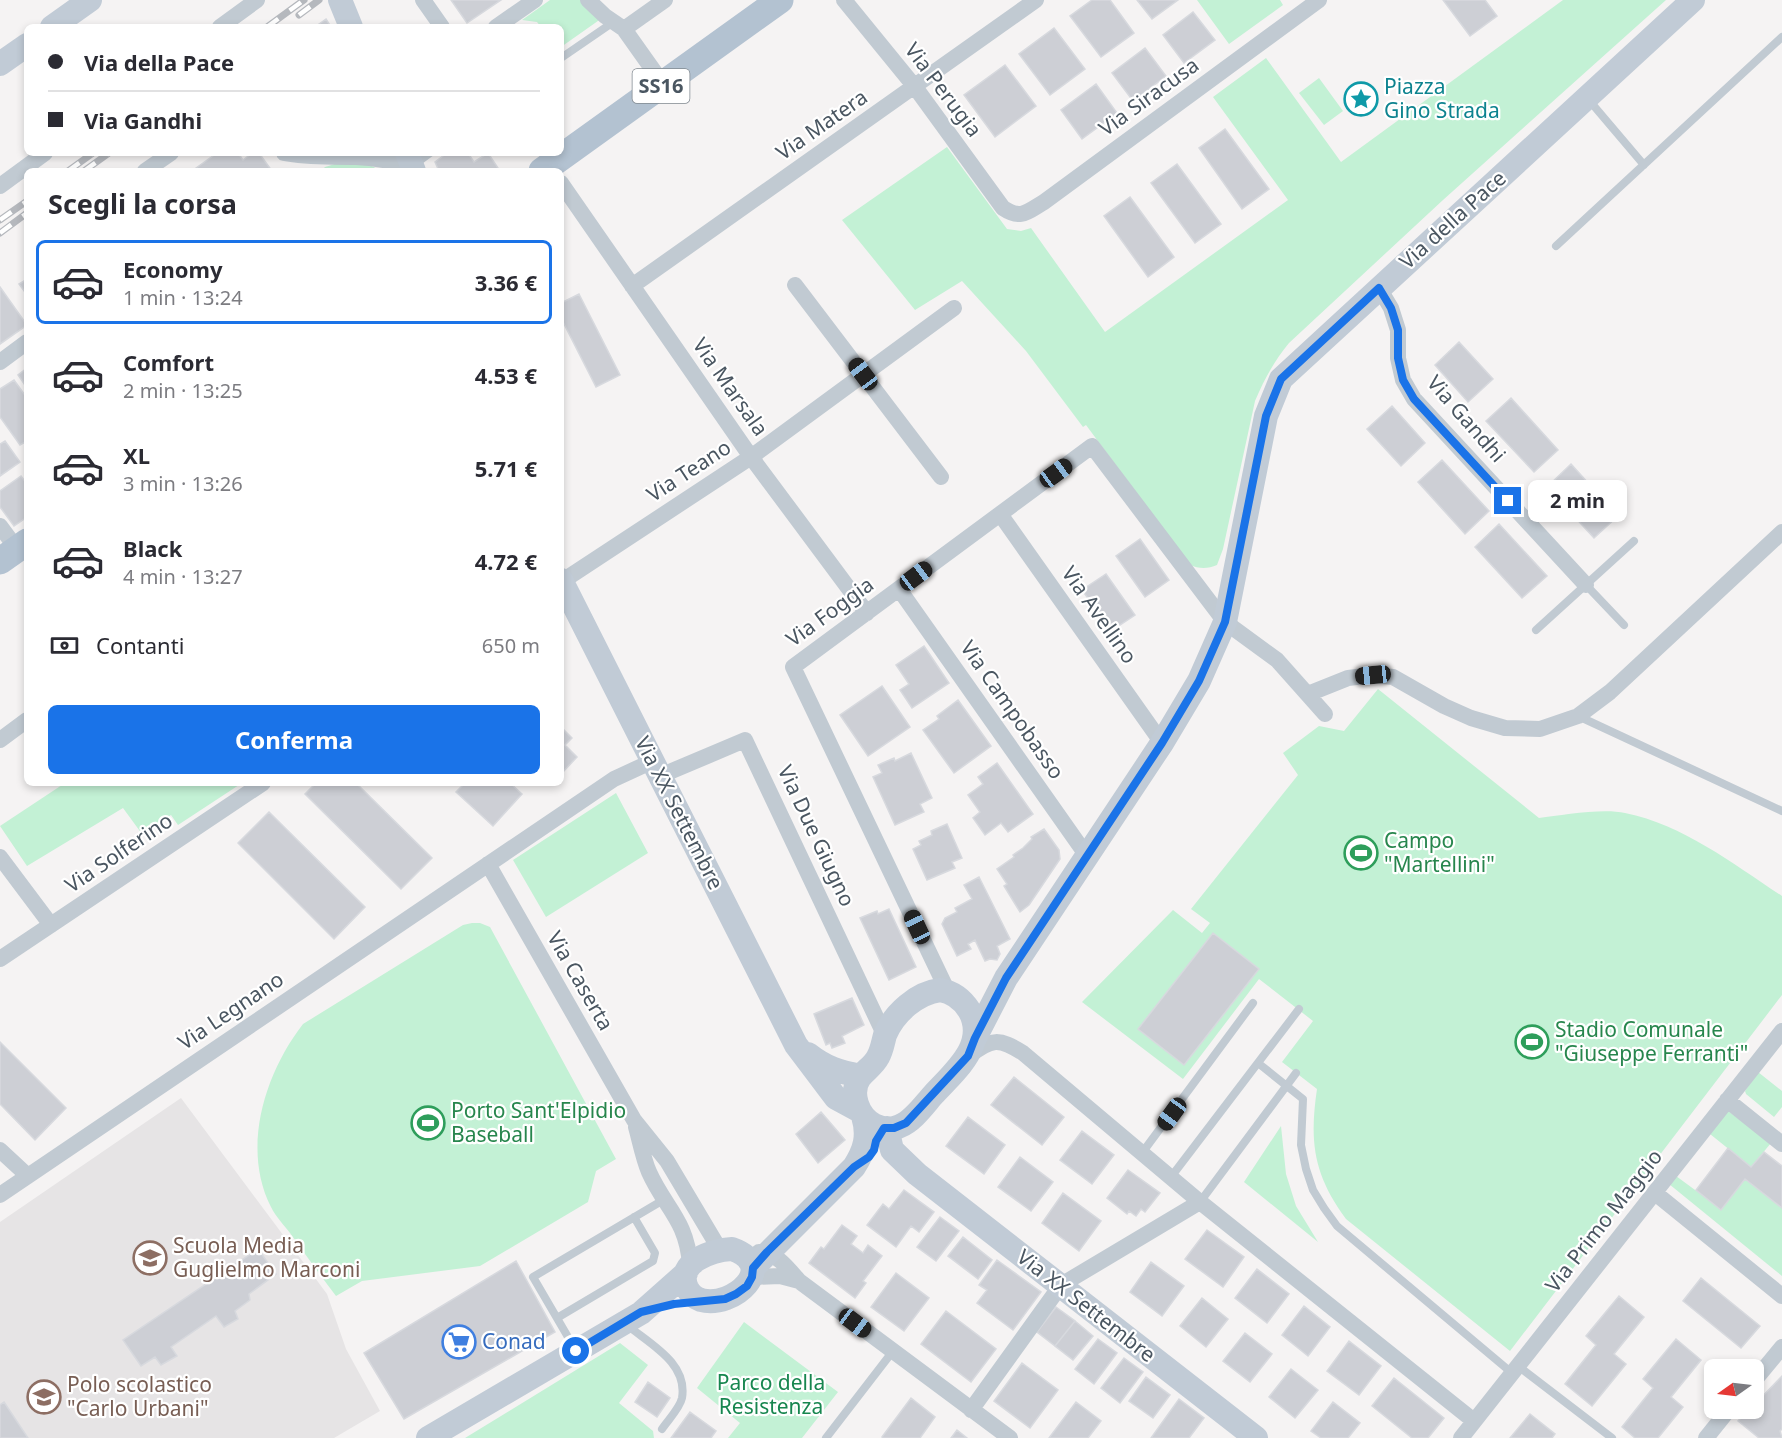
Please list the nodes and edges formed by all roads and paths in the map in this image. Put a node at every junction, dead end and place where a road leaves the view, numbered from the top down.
1 (90, 0) edge
2 (257, 0) edge
3 (423, 0) edge
4 (535, 0) edge
5 (665, 0) edge
6 (780, 0) edge
7 (844, 0) edge
8 (1036, 0) edge
9 (1319, 0) edge
10 (1693, 0) edge
11 (598, 3) edge
12 (56, 24) edge
13 (224, 24) edge
14 (440, 24) edge
15 (507, 24) edge
16 (618, 26) junction
17 (1782, 38) edge
18 (24, 47) edge
19 (564, 56) edge
20 (0, 64) edge
21 (663, 84) junction
22 (915, 87) junction
23 (1586, 98) junction
24 (41, 156) edge
25 (167, 156) edge
26 (299, 156) edge
27 (414, 163) edge
28 (1644, 165) junction
29 (24, 168) edge
30 (25, 168) edge
31 (149, 168) edge
32 (557, 168) edge
33 (0, 186) edge
34 (564, 191) edge
35 (1003, 208) joint
36 (1556, 246) dead end
37 (795, 285) dead end
38 (632, 286) junction
39 (1379, 288) junction
40 (954, 308) dead end
41 (24, 344) edge
42 (0, 362) edge
43 (863, 374) junction
44 (751, 457) junction
45 (941, 477) dead end
46 (1000, 514) junction
47 (0, 525) edge
48 (1782, 532) edge
49 (1634, 542) dead end
50 (15, 551) edge
51 (564, 579) edge
52 (1586, 585) junction
53 (564, 587) edge
54 (899, 589) junction
55 (867, 613) junction
56 (1225, 622) junction
57 (1624, 625) dead end
58 (1536, 630) dead end
59 (1308, 694) junction
60 (1325, 714) dead end
61 (1578, 716) junction
62 (24, 722) edge
63 (0, 740) edge
64 (1162, 743) junction
65 (657, 769) junction
66 (259, 786) edge
67 (1782, 811) edge
68 (1087, 856) junction
69 (0, 857) edge
70 (488, 864) junction
71 (51, 926) junction
72 (0, 959) edge
73 (1006, 978) junction
74 (953, 995) junction
75 (1253, 1003) dead end
76 (1299, 1009) dead end
77 (1782, 1031) edge
78 (885, 1036) junction
79 (796, 1045) junction
80 (972, 1047) junction
81 (1258, 1063) junction
82 (1296, 1073) dead end
83 (861, 1076) junction
84 (1286, 1085) junction
85 (1727, 1100) junction
86 (862, 1113) junction
87 (917, 1113) junction
88 (634, 1120) junction
89 (886, 1128) junction
90 (1782, 1144) edge
91 (0, 1149) edge
92 (1142, 1153) junction
93 (896, 1156) junction
94 (862, 1162) junction
95 (917, 1174) junction
96 (28, 1176) junction
97 (1171, 1178) junction
98 (1655, 1192) junction
99 (0, 1195) edge
100 (665, 1199) junction
101 (1200, 1202) junction
102 (806, 1215) junction
103 (634, 1217) junction
104 (744, 1258) junction
105 (688, 1269) junction
106 (799, 1281) junction
107 (1060, 1285) junction
108 (1782, 1296) edge
109 (702, 1300) junction
110 (633, 1317) junction
111 (557, 1318) junction
112 (1782, 1347) edge
113 (576, 1351) junction
114 (893, 1351) junction
115 (1515, 1369) junction
116 (1764, 1369) edge
117 (971, 1410) junction
118 (1721, 1419) edge
119 (1474, 1421) junction
120 (662, 1429) dead end
121 (428, 1438) edge
122 (826, 1438) edge
123 (1010, 1438) edge
124 (1256, 1438) edge
125 (1461, 1438) edge
126 (1612, 1438) edge
127 (1706, 1438) edge

1 - 12 street
2 - 13 street
3 - 14 street
4 - 15 street
5 - 16 street
6 - 21 main road, SS16
7 - 22 street, Via Perugia
8 - 22 street, Via Matera
9 - 35 street, Via Siracusa
10 - 23 street, Via della Pace
11 - 16 street
16 - 19 lane
16 - 21 street
17 - 28 lane
18 - 20 street
21 - 32 main road, SS16
22 - 35 street, Via Perugia
22 - 38 street, Via Matera
23 - 28 lane
23 - 39 street, Via della Pace
24 - 30 street
25 - 31 street
26 - 27 street
28 - 36 lane
29 - 33 street
34 - 38 street, Via Marsala
37 - 43 street
38 - 44 street, Via Marsala
39 - 52 street, Via Gandhi
39 - 56 street, Via della Pace
40 - 43 street, Via Teano
41 - 42 street
43 - 44 street, Via Teano
43 - 45 street
44 - 51 street, Via Teano
44 - 55 street, Via Marsala
46 - 54 street, Via Foggia
46 - 56 street, Via Foggia
46 - 64 street, Via Avellino
47 - 50 street
48 - 61 street
49 - 52 lane
52 - 57 lane, Via Gandhi
52 - 58 lane
53 - 65 street, Via XX Settembre
54 - 55 street, Via Foggia
54 - 68 street, Via Campobasso
55 - 74 street, Via Foggia
56 - 59 street
56 - 64 street, Via della Pace
59 - 60 street
59 - 61 street
61 - 67 lane
62 - 63 street
64 - 68 street, Via della Pace
65 - 70 street, Via Legnano
65 - 78 street, Via Due Giugno
65 - 79 street, Via XX Settembre
66 - 71 street, Via Solferino
68 - 73 street, Via della Pace
69 - 71 street
70 - 88 street, Via Caserta
70 - 96 street, Via Legnano
71 - 72 street, Via Solferino
73 - 74 street, Via della Pace
73 - 80 street, Via della Pace
74 - 78 street, Via della Pace
74 - 80 street
75 - 92 lane
76 - 81 lane
77 - 85 street, Via Primo Maggio
78 - 83 street, Via della Pace
79 - 83 street, Via XX Settembre
79 - 86 street, Via XX Settembre
80 - 87 street, Via della Pace
80 - 92 street
81 - 84 lane
81 - 97 lane
82 - 84 lane
83 - 86 street
84 - 101 lane
84 - 115 lane
85 - 90 street
85 - 98 street, Via Primo Maggio
86 - 89 street, Via XX Settembre
86 - 94 street
87 - 89 street
87 - 95 street, Via XX Settembre
88 - 100 street, Via Caserta
88 - 104 street, Via Caserta
89 - 93 street
89 - 94 street
91 - 96 street
92 - 97 street
93 - 94 street
93 - 95 street, Via XX Settembre
94 - 102 street
95 - 107 street, Via XX Settembre
96 - 99 street, Via Legnano
97 - 101 street
98 - 108 street
98 - 115 street, Via Primo Maggio
100 - 103 lane
100 - 105 street, Via Caserta
101 - 107 street
101 - 119 street
102 - 104 street
102 - 104 street
103 - 111 lane
103 - 111 lane
104 - 105 street
104 - 106 street
104 - 106 street
104 - 109 street
105 - 109 street
105 - 110 street
106 - 114 street
107 - 117 street
107 - 124 street, Via XX Settembre
109 - 110 street
110 - 113 street
110 - 120 lane
111 - 113 lane
112 - 116 street
113 - 121 street
114 - 117 street
114 - 122 lane
115 - 119 street, Via Primo Maggio
115 - 126 lane
117 - 123 street
118 - 127 street
119 - 125 street, Via Primo Maggio

